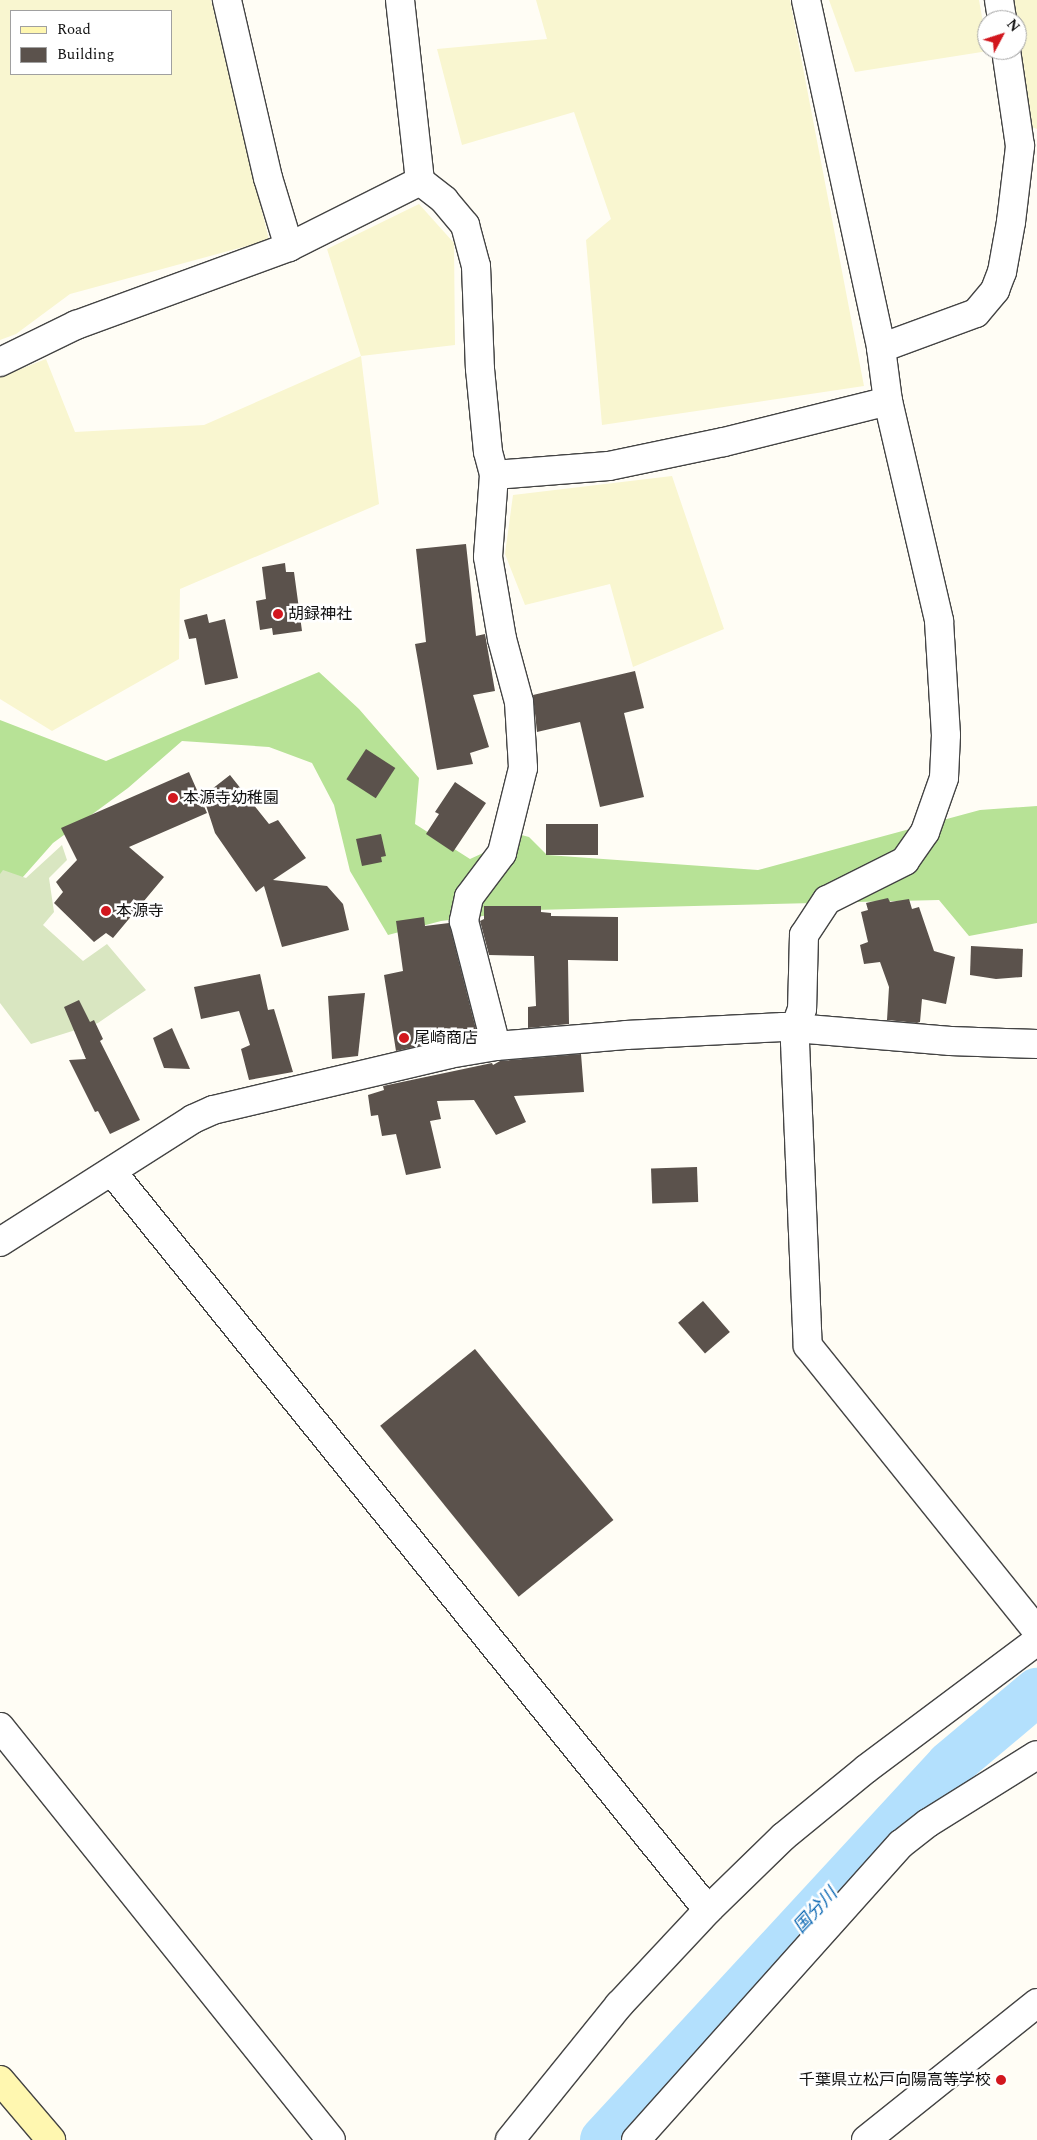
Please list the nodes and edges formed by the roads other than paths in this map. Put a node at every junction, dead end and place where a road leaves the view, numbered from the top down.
1 (227, 0) edge
2 (400, 0) edge
3 (806, 0) edge
4 (1008, 60) edge
5 (1028, 149) edge
6 (420, 181) junction
7 (289, 246) junction
8 (881, 348) junction
9 (0, 362) edge
10 (888, 401) junction
11 (494, 475) junction
12 (795, 1028) junction
13 (1037, 1044) edge
14 (496, 1046) junction
15 (113, 1173) junction
16 (0, 1242) edge
17 (1037, 1631) edge
18 (1037, 1641) edge
19 (0, 1727) edge
20 (1037, 1754) edge
21 (708, 1910) junction
22 (1037, 2003) edge
23 (0, 2080) edge
24 (51, 2140) edge
25 (331, 2140) edge
26 (510, 2140) edge
27 (636, 2140) edge
28 (866, 2140) edge

1 - 7 street
2 - 6 street
3 - 8 street
4 - 5 street
5 - 8 street
6 - 7 street
6 - 11 street
7 - 9 street
8 - 10 street
10 - 11 street
10 - 12 street
11 - 14 street
12 - 13 street
12 - 14 street
12 - 17 street
14 - 15 street
15 - 16 street
15 - 21 street
18 - 21 street
19 - 25 street
20 - 27 street
21 - 26 street
22 - 28 street
23 - 24 main road

